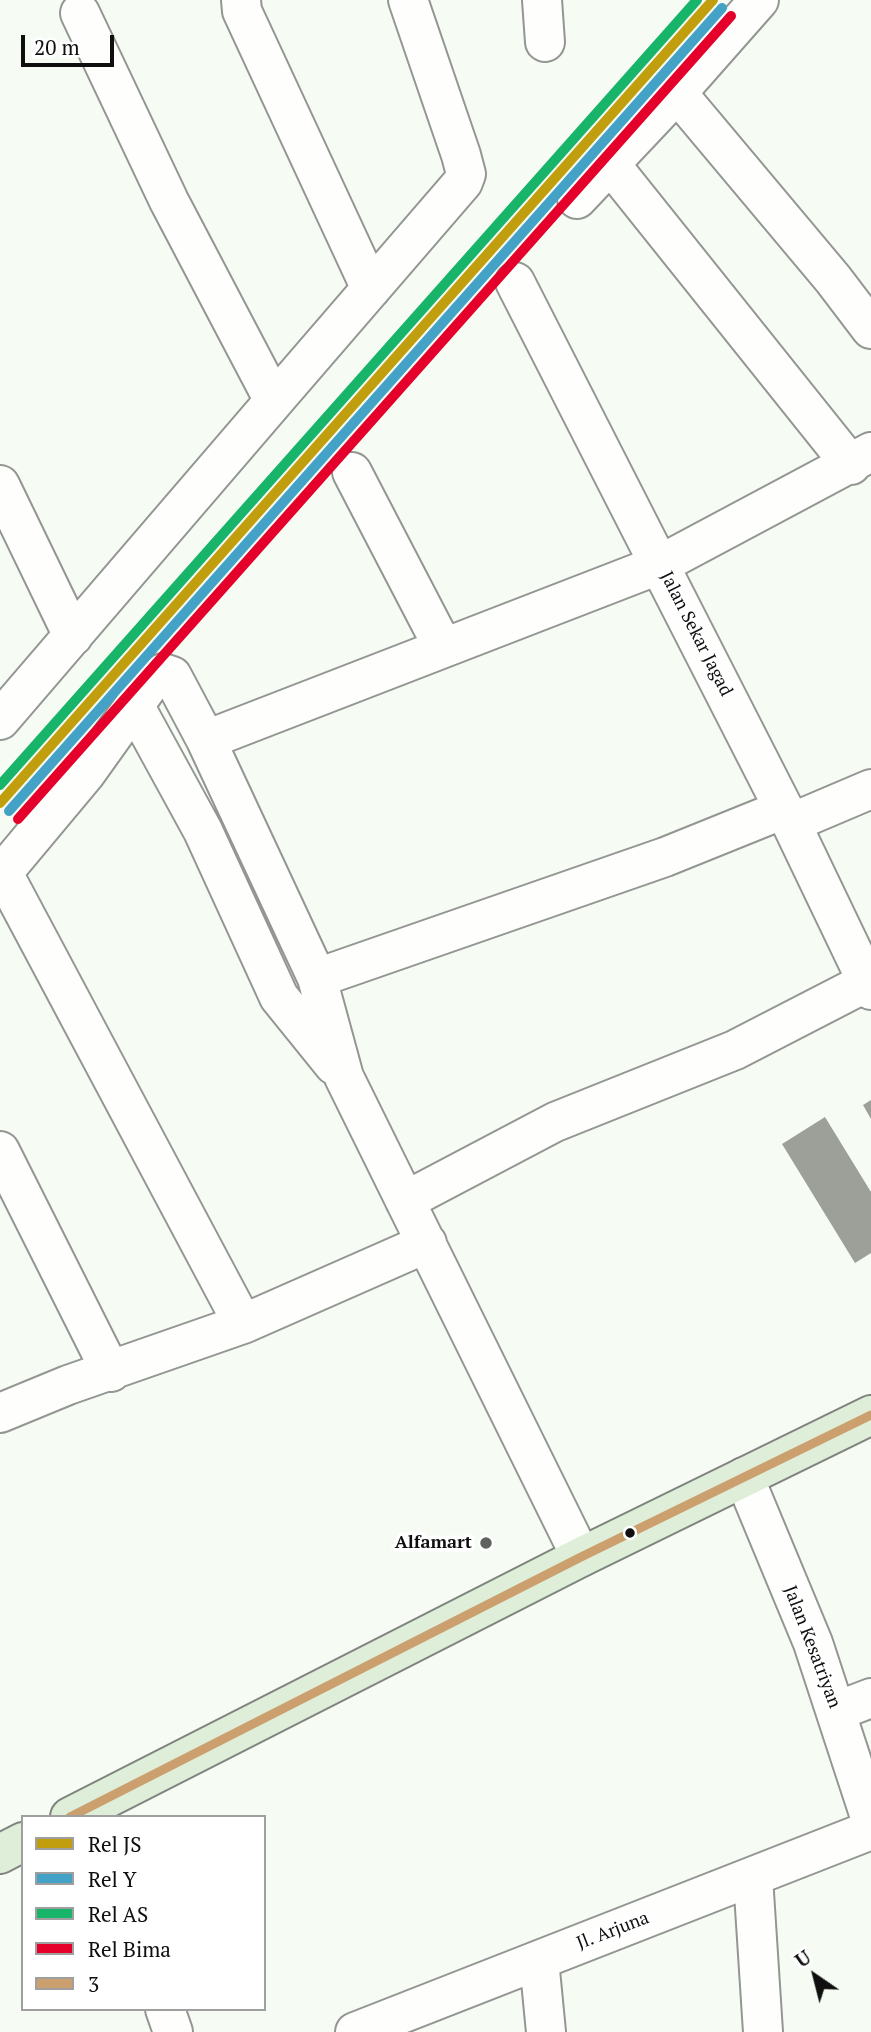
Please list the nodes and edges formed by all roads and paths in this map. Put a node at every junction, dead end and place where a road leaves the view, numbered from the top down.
1 (241, 0) edge
2 (408, 0) edge
3 (542, 0) edge
4 (759, 0) edge
5 (80, 13) dead end
6 (545, 41) dead end
7 (677, 93) junction
8 (611, 165) junction
9 (577, 199) dead end
10 (515, 282) dead end
11 (371, 289) junction
12 (871, 329) edge
13 (274, 401) junction
14 (861, 458) edge
15 (352, 472) dead end
16 (0, 485) edge
17 (661, 564) junction
18 (73, 636) junction
19 (443, 647) junction
20 (134, 705) junction
21 (0, 720) edge
22 (206, 740) junction
23 (871, 789) edge
24 (788, 816) junction
25 (1, 874) edge
26 (317, 978) junction
27 (869, 986) edge
28 (344, 1077) junction
29 (0, 1151) edge
30 (405, 1201) junction
31 (427, 1243) junction
32 (243, 1324) junction
33 (111, 1372) junction
34 (0, 1412) edge
35 (871, 1415) edge
36 (744, 1477) junction
37 (581, 1557) junction
38 (854, 1704) edge
39 (88, 1812) edge
40 (871, 1820) edge
41 (871, 1830) edge
42 (21, 1843) edge
43 (0, 1854) edge
44 (753, 1877) junction
45 (539, 1960) junction
46 (166, 2011) edge
47 (173, 2032) edge
48 (355, 2032) edge
49 (546, 2032) edge
50 (763, 2032) edge

1 - 11 street
2 - 11 street
3 - 6 street
4 - 7 street
5 - 13 street
7 - 8 street
7 - 12 street
8 - 9 street
8 - 14 street
10 - 17 street, Jalan Sekar Jagad
11 - 13 street
13 - 18 street
14 - 17 street
15 - 19 street
16 - 18 street
17 - 19 street
17 - 24 street, Jalan Sekar Jagad
18 - 21 street
19 - 22 street
20 - 22 street
20 - 25 street
20 - 28 street
22 - 26 street
23 - 24 street
24 - 26 street
24 - 27 street, Jalan Sekar Jagad
25 - 32 street
26 - 28 street
27 - 30 street
28 - 30 street
29 - 33 street
30 - 31 street
31 - 32 street
31 - 37 street
32 - 33 street
33 - 34 street
35 - 36 main road
36 - 37 main road
36 - 38 street, Jalan Kesatriyan
37 - 39 main road
38 - 40 street, Jalan Kesatriyan
41 - 44 street, Jl. Arjuna
42 - 43 main road
44 - 45 street, Jl. Arjuna
44 - 50 street
45 - 48 street, Jl. Arjuna
45 - 49 street
46 - 47 street

